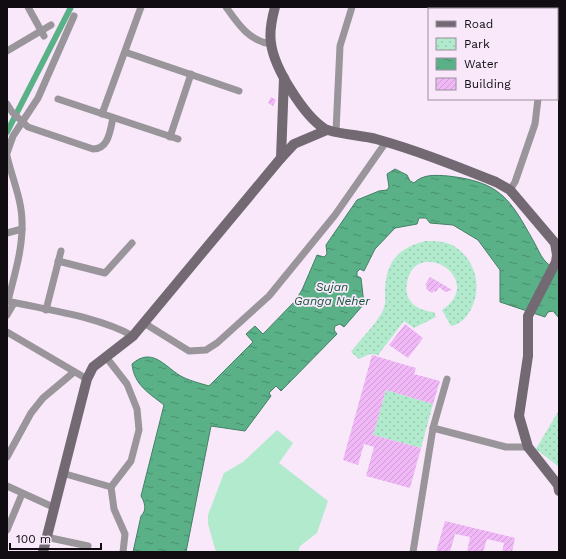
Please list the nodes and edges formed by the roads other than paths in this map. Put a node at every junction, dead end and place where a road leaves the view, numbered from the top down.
1 (28, 7) edge
2 (141, 7) edge
3 (226, 7) edge
4 (276, 7) edge
5 (352, 7) edge
6 (559, 7) edge
7 (74, 16) dead end
8 (558, 17) edge
9 (51, 25) dead end
10 (43, 34) junction
11 (271, 44) junction
12 (7, 51) edge
13 (124, 52) junction
14 (191, 74) junction
15 (284, 78) junction
16 (239, 91) dead end
17 (58, 99) dead end
18 (538, 100) edge
19 (7, 104) edge
20 (102, 114) junction
21 (114, 118) junction
22 (23, 123) junction
23 (331, 130) junction
24 (170, 137) junction
25 (178, 140) dead end
26 (386, 142) junction
27 (7, 153) edge
28 (7, 156) edge
29 (281, 158) junction
30 (510, 190) junction
31 (22, 229) junction
32 (7, 234) edge
33 (132, 243) dead end
34 (557, 244) edge
35 (61, 251) dead end
36 (58, 261) junction
37 (10, 302) edge
38 (46, 310) junction
39 (7, 315) edge
40 (144, 323) junction
41 (7, 332) edge
42 (133, 336) junction
43 (106, 357) junction
44 (74, 372) junction
45 (87, 379) junction
46 (447, 379) dead end
47 (434, 428) junction
48 (528, 447) junction
49 (7, 457) edge
50 (62, 473) junction
51 (7, 486) edge
52 (110, 487) junction
53 (559, 487) edge
54 (22, 494) junction
55 (53, 507) junction
56 (7, 530) edge
57 (46, 537) junction
58 (88, 546) dead end
59 (43, 552) edge
60 (123, 552) edge
61 (413, 552) edge

1 - 10 street
2 - 13 street
3 - 11 street
4 - 11 main road
5 - 23 street
6 - 8 street
7 - 22 street
9 - 10 street
10 - 12 street
11 - 15 main road
13 - 14 street
13 - 20 street
14 - 16 street
14 - 24 street
15 - 23 main road
15 - 29 main road
17 - 20 street
18 - 30 street
19 - 22 street
20 - 21 street
21 - 22 street
21 - 24 street
22 - 27 street
23 - 26 main road
23 - 29 main road
24 - 25 street
26 - 30 main road
26 - 40 street
28 - 31 street
29 - 40 main road
30 - 34 main road
31 - 32 street
31 - 37 street
33 - 36 street
34 - 48 main road
35 - 36 street
36 - 38 street
37 - 38 street
37 - 39 street
38 - 42 street
40 - 42 main road
41 - 44 street
42 - 43 main road
43 - 45 main road
43 - 52 street
44 - 45 street
44 - 49 street
45 - 50 main road
46 - 47 street
47 - 48 street
47 - 61 street
48 - 53 main road
50 - 52 street
50 - 55 main road
51 - 54 street
52 - 60 street
54 - 55 street
54 - 56 street
55 - 57 main road
57 - 58 street
57 - 59 main road

